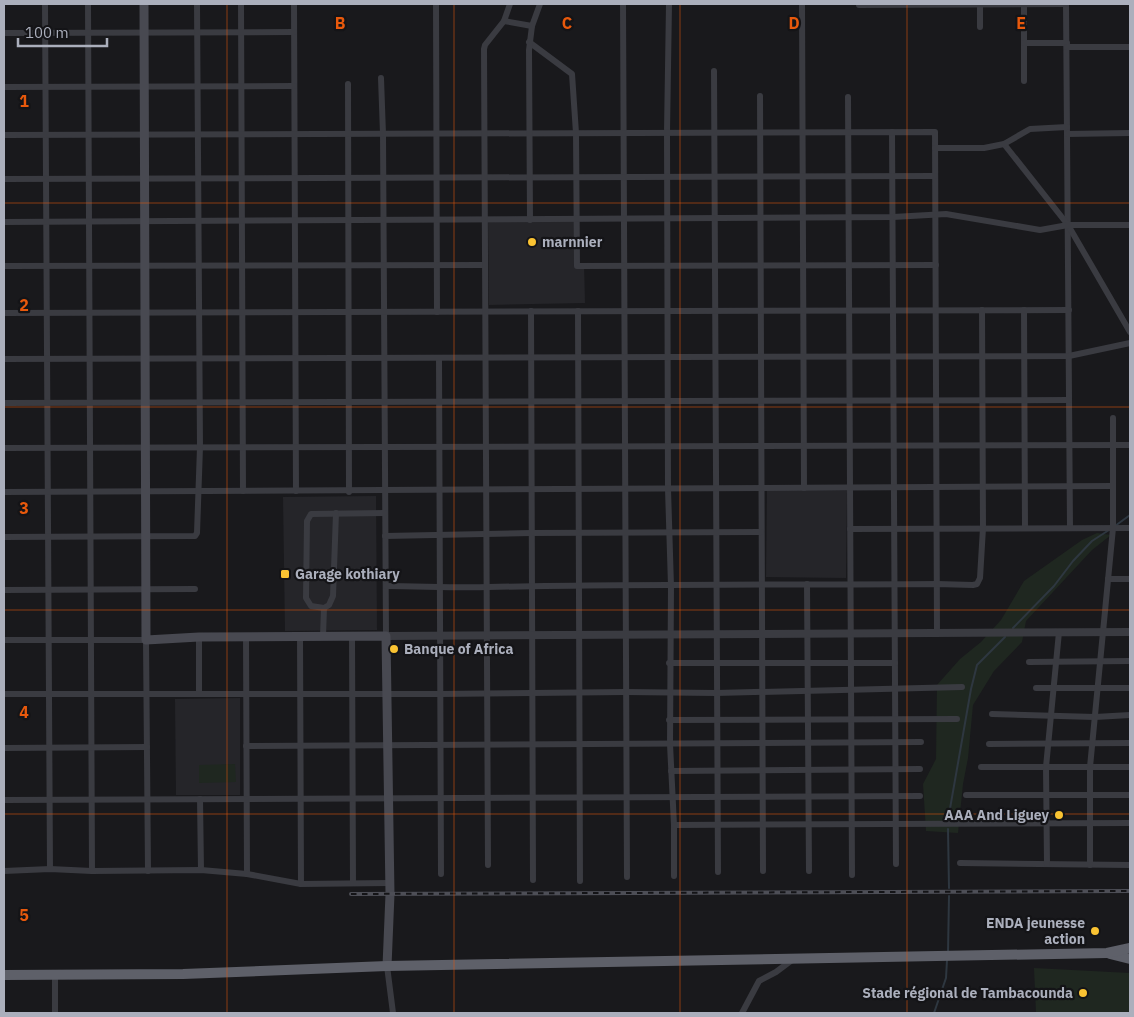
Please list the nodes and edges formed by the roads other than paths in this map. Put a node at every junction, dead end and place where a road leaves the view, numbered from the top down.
1 (46, 4) edge
2 (88, 4) edge
3 (144, 4) edge
4 (197, 4) edge
5 (241, 4) edge
6 (294, 4) edge
7 (436, 4) edge
8 (510, 4) edge
9 (540, 4) edge
10 (623, 4) edge
11 (669, 4) edge
12 (802, 4) edge
13 (890, 4) edge
14 (935, 4) edge
15 (980, 4) edge
16 (1024, 4) edge
17 (1066, 4) edge
18 (859, 5) edge
19 (504, 21) junction
20 (532, 26) junction
21 (980, 27) dead end
22 (88, 32) junction
23 (144, 32) junction
24 (197, 32) junction
25 (241, 32) junction
26 (294, 32) junction
27 (4, 33) edge
28 (46, 33) junction
29 (529, 42) junction
30 (1024, 43) junction
31 (1067, 45) junction
32 (1130, 47) edge
33 (714, 71) dead end
34 (381, 78) dead end
35 (1024, 81) dead end
36 (348, 84) dead end
37 (144, 86) junction
38 (198, 86) junction
39 (241, 86) junction
40 (294, 86) junction
41 (4, 87) edge
42 (46, 87) junction
43 (88, 87) junction
44 (760, 96) dead end
45 (848, 97) dead end
46 (1067, 130) junction
47 (667, 132) junction
48 (802, 132) junction
49 (848, 132) junction
50 (892, 132) junction
51 (484, 133) junction
52 (529, 133) junction
53 (576, 133) junction
54 (623, 133) junction
55 (714, 133) junction
56 (760, 133) junction
57 (89, 134) junction
58 (144, 134) junction
59 (198, 134) junction
60 (242, 134) junction
61 (295, 134) junction
62 (348, 134) junction
63 (384, 134) junction
64 (436, 134) junction
65 (1130, 134) edge
66 (4, 135) edge
67 (46, 135) junction
68 (1004, 144) junction
69 (935, 148) junction
70 (935, 176) junction
71 (623, 177) junction
72 (668, 177) junction
73 (714, 177) junction
74 (760, 177) junction
75 (803, 177) junction
76 (848, 177) junction
77 (892, 177) junction
78 (198, 178) junction
79 (242, 178) junction
80 (295, 178) junction
81 (348, 178) junction
82 (384, 178) junction
83 (437, 178) junction
84 (484, 178) junction
85 (529, 178) junction
86 (577, 178) junction
87 (4, 179) edge
88 (46, 179) junction
89 (89, 179) junction
90 (144, 179) junction
91 (935, 214) junction
92 (893, 217) junction
93 (714, 218) junction
94 (760, 218) junction
95 (803, 218) junction
96 (848, 218) junction
97 (577, 219) junction
98 (624, 219) junction
99 (668, 219) junction
100 (384, 220) junction
101 (437, 220) junction
102 (485, 220) junction
103 (530, 220) junction
104 (242, 221) junction
105 (295, 221) junction
106 (348, 221) junction
107 (4, 222) edge
108 (46, 222) junction
109 (89, 222) junction
110 (145, 222) junction
111 (199, 222) junction
112 (1068, 225) junction
113 (1130, 225) edge
114 (348, 265) junction
115 (384, 265) junction
116 (437, 265) junction
117 (485, 265) junction
118 (803, 265) junction
119 (849, 265) junction
120 (893, 265) junction
121 (936, 265) junction
122 (4, 266) edge
123 (47, 266) junction
124 (89, 266) junction
125 (145, 266) junction
126 (199, 266) junction
127 (242, 266) junction
128 (295, 266) junction
129 (624, 266) junction
130 (668, 266) junction
131 (715, 266) junction
132 (760, 266) junction
133 (849, 310) junction
134 (893, 310) junction
135 (936, 310) junction
136 (982, 310) junction
137 (1024, 310) junction
138 (1069, 310) junction
139 (531, 311) junction
140 (578, 311) junction
141 (624, 311) junction
142 (715, 311) junction
143 (761, 311) junction
144 (804, 311) junction
145 (145, 312) junction
146 (199, 312) junction
147 (242, 312) junction
148 (295, 312) junction
149 (349, 312) junction
150 (384, 312) junction
151 (437, 312) junction
152 (485, 312) junction
153 (668, 312) junction
154 (4, 313) edge
155 (47, 313) junction
156 (90, 313) junction
157 (1130, 332) edge
158 (1130, 344) edge
159 (936, 356) junction
160 (982, 356) junction
161 (1025, 356) junction
162 (1069, 356) junction
163 (624, 357) junction
164 (668, 357) junction
165 (715, 357) junction
166 (761, 357) junction
167 (804, 357) junction
168 (849, 357) junction
169 (893, 357) junction
170 (243, 358) junction
171 (296, 358) junction
172 (349, 358) junction
173 (384, 358) junction
174 (439, 358) junction
175 (485, 358) junction
176 (531, 358) junction
177 (578, 358) junction
178 (4, 359) edge
179 (47, 359) junction
180 (90, 359) junction
181 (145, 359) junction
182 (200, 359) junction
183 (668, 400) junction
184 (804, 400) junction
185 (849, 400) junction
186 (894, 400) junction
187 (936, 400) junction
188 (982, 400) junction
189 (1025, 400) junction
190 (1070, 400) junction
191 (486, 401) junction
192 (531, 401) junction
193 (624, 401) junction
194 (715, 401) junction
195 (761, 401) junction
196 (90, 402) junction
197 (146, 402) junction
198 (200, 402) junction
199 (243, 402) junction
200 (296, 402) junction
201 (349, 402) junction
202 (385, 402) junction
203 (439, 402) junction
204 (578, 402) junction
205 (4, 403) edge
206 (48, 403) junction
207 (1113, 418) dead end
208 (894, 445) junction
209 (936, 445) junction
210 (983, 445) junction
211 (1025, 445) junction
212 (1070, 445) junction
213 (1113, 445) junction
214 (1130, 445) edge
215 (486, 446) junction
216 (531, 446) junction
217 (578, 446) junction
218 (625, 446) junction
219 (668, 446) junction
220 (716, 446) junction
221 (761, 446) junction
222 (804, 446) junction
223 (850, 446) junction
224 (146, 447) junction
225 (200, 447) junction
226 (243, 447) junction
227 (296, 447) junction
228 (349, 447) junction
229 (385, 447) junction
230 (439, 447) junction
231 (4, 448) edge
232 (48, 448) junction
233 (90, 448) junction
234 (1113, 486) junction
235 (937, 487) junction
236 (983, 487) junction
237 (1025, 487) junction
238 (1070, 487) junction
239 (716, 488) junction
240 (762, 488) junction
241 (804, 488) junction
242 (850, 488) junction
243 (894, 488) junction
244 (578, 489) junction
245 (668, 489) junction
246 (385, 490) junction
247 (439, 490) junction
248 (486, 490) junction
249 (532, 490) junction
250 (625, 490) junction
251 (243, 491) junction
252 (296, 491) junction
253 (4, 492) edge
254 (48, 492) junction
255 (90, 492) junction
256 (146, 492) junction
257 (198, 492) junction
258 (349, 492) junction
259 (336, 513) junction
260 (385, 513) junction
261 (983, 528) junction
262 (1025, 528) junction
263 (1070, 528) junction
264 (1114, 528) junction
265 (1130, 528) edge
266 (850, 529) junction
267 (894, 529) junction
268 (937, 529) junction
269 (716, 532) junction
270 (762, 532) junction
271 (532, 533) junction
272 (578, 533) junction
273 (669, 533) junction
274 (625, 534) junction
275 (486, 535) junction
276 (91, 536) junction
277 (146, 536) junction
278 (385, 536) junction
279 (439, 536) junction
280 (4, 537) edge
281 (48, 537) junction
282 (1108, 579) junction
283 (1130, 579) edge
284 (762, 584) junction
285 (807, 584) junction
286 (850, 584) junction
287 (894, 584) junction
288 (937, 584) junction
289 (532, 585) junction
290 (579, 585) junction
291 (625, 585) junction
292 (716, 585) junction
293 (386, 586) junction
294 (440, 586) junction
295 (671, 586) junction
296 (486, 587) junction
297 (146, 589) junction
298 (195, 589) dead end
299 (4, 590) edge
300 (48, 590) junction
301 (91, 590) junction
302 (324, 608) junction
303 (1059, 632) junction
304 (1104, 632) junction
305 (1130, 632) edge
306 (850, 633) junction
307 (895, 633) junction
308 (937, 633) junction
309 (669, 634) junction
310 (716, 634) junction
311 (762, 634) junction
312 (808, 634) junction
313 (579, 635) junction
314 (626, 635) junction
315 (246, 636) junction
316 (300, 636) junction
317 (323, 636) junction
318 (352, 636) junction
319 (386, 636) junction
320 (440, 636) junction
321 (487, 636) junction
322 (531, 636) junction
323 (199, 637) junction
324 (91, 639) junction
325 (4, 640) edge
326 (49, 640) junction
327 (146, 640) junction
328 (1100, 661) junction
329 (1130, 661) edge
330 (1029, 662) dead end
331 (1057, 662) junction
332 (669, 663) junction
333 (717, 663) junction
334 (762, 663) junction
335 (808, 663) junction
336 (851, 663) junction
337 (895, 663) junction
338 (962, 687) dead end
339 (895, 688) junction
340 (1036, 688) dead end
341 (1054, 688) junction
342 (1098, 688) junction
343 (1130, 688) edge
344 (762, 691) junction
345 (808, 691) junction
346 (851, 691) junction
347 (532, 692) junction
348 (579, 692) junction
349 (625, 692) junction
350 (670, 692) junction
351 (49, 693) junction
352 (352, 693) junction
353 (487, 693) junction
354 (716, 693) junction
355 (4, 694) edge
356 (92, 694) junction
357 (199, 694) junction
358 (246, 694) junction
359 (300, 694) junction
360 (440, 694) junction
361 (147, 695) junction
362 (387, 695) junction
363 (992, 714) dead end
364 (1130, 715) edge
365 (1052, 716) junction
366 (1095, 717) junction
367 (958, 719) dead end
368 (670, 720) junction
369 (717, 720) junction
370 (762, 720) junction
371 (808, 720) junction
372 (851, 720) junction
373 (895, 720) junction
374 (895, 742) junction
375 (921, 742) dead end
376 (717, 743) junction
377 (763, 743) junction
378 (808, 743) junction
379 (851, 743) junction
380 (1048, 743) junction
381 (1092, 743) junction
382 (1130, 743) edge
383 (487, 744) junction
384 (533, 744) junction
385 (626, 744) junction
386 (670, 744) junction
387 (989, 744) dead end
388 (388, 745) junction
389 (440, 745) junction
390 (579, 745) junction
391 (246, 746) junction
392 (300, 746) junction
393 (352, 746) junction
394 (147, 747) junction
395 (4, 748) edge
396 (49, 748) junction
397 (91, 748) junction
398 (1130, 766) edge
399 (981, 767) dead end
400 (1046, 767) junction
401 (1090, 767) junction
402 (851, 769) junction
403 (895, 769) junction
404 (920, 769) dead end
405 (717, 770) junction
406 (763, 770) junction
407 (808, 770) junction
408 (671, 771) junction
409 (966, 795) dead end
410 (1045, 795) junction
411 (1091, 795) junction
412 (1130, 795) edge
413 (763, 796) junction
414 (808, 796) junction
415 (851, 796) junction
416 (895, 796) junction
417 (920, 796) dead end
418 (580, 797) junction
419 (626, 797) junction
420 (717, 797) junction
421 (388, 798) junction
422 (441, 798) junction
423 (487, 798) junction
424 (533, 798) junction
425 (671, 798) junction
426 (148, 799) junction
427 (200, 799) junction
428 (247, 799) junction
429 (300, 799) junction
430 (353, 799) junction
431 (4, 800) edge
432 (49, 800) junction
433 (92, 800) junction
434 (1091, 823) junction
435 (1130, 823) edge
436 (1046, 824) junction
437 (674, 825) junction
438 (717, 825) junction
439 (763, 825) junction
440 (808, 825) junction
441 (852, 825) junction
442 (896, 825) junction
443 (960, 863) dead end
444 (896, 864) dead end
445 (1047, 864) junction
446 (488, 865) dead end
447 (1090, 865) junction
448 (1130, 865) edge
449 (50, 869) junction
450 (201, 870) junction
451 (4, 871) edge
452 (148, 871) junction
453 (763, 871) dead end
454 (809, 871) dead end
455 (92, 872) junction
456 (718, 872) dead end
457 (247, 874) junction
458 (441, 874) dead end
459 (852, 875) dead end
460 (674, 876) dead end
461 (627, 877) dead end
462 (534, 880) dead end
463 (580, 882) dead end
464 (353, 883) junction
465 (390, 883) junction
466 (301, 884) junction
467 (1130, 948) edge
468 (1107, 953) junction
469 (793, 960) junction
470 (1130, 960) edge
471 (387, 966) junction
472 (4, 975) edge
473 (55, 975) junction
474 (55, 1013) edge
475 (393, 1013) edge
476 (742, 1013) edge

1 - 28 street
2 - 22 street
3 - 23 main road
4 - 24 street
5 - 25 street
6 - 26 street
7 - 64 street
8 - 19 street
9 - 20 street
10 - 54 street
11 - 47 street
12 - 48 street
13 - 14 street
13 - 18 street
14 - 15 street
15 - 16 street
15 - 21 street
16 - 17 street
16 - 30 street
17 - 31 street
19 - 20 street
19 - 51 street
20 - 29 street
22 - 23 street
22 - 28 street
22 - 43 street
23 - 24 street
23 - 37 main road
24 - 25 street
24 - 38 street
25 - 26 street
25 - 39 street
26 - 40 street
27 - 28 street
28 - 42 street
29 - 52 street
29 - 53 street
30 - 31 street
30 - 35 street
31 - 32 street
31 - 46 street
33 - 55 street
34 - 63 street
36 - 62 street
37 - 38 street
37 - 43 street
37 - 58 main road
38 - 39 street
38 - 59 street
39 - 40 street
39 - 60 street
40 - 61 street
41 - 42 street
42 - 43 street
42 - 67 street
43 - 57 street
44 - 56 street
45 - 49 street
46 - 65 street
46 - 68 street
46 - 112 street
47 - 54 street
47 - 55 street
47 - 72 street
48 - 49 street
48 - 56 street
48 - 75 street
49 - 50 street
49 - 76 street
50 - 69 street
50 - 77 street
51 - 52 street
51 - 64 street
51 - 84 street
52 - 53 street
52 - 85 street
53 - 54 street
53 - 86 street
54 - 71 street
55 - 56 street
55 - 73 street
56 - 74 street
57 - 58 street
57 - 67 street
57 - 89 street
58 - 59 street
58 - 90 main road
59 - 60 street
59 - 78 street
60 - 61 street
60 - 79 street
61 - 62 street
61 - 80 street
62 - 63 street
62 - 81 street
63 - 64 street
63 - 82 street
64 - 83 street
66 - 67 street
67 - 88 street
68 - 69 street
68 - 112 street
69 - 70 street
70 - 77 street
70 - 91 street
71 - 72 street
71 - 86 street
71 - 98 street
72 - 73 street
72 - 99 street
73 - 74 street
73 - 93 street
74 - 75 street
74 - 94 street
75 - 76 street
75 - 95 street
76 - 77 street
76 - 96 street
77 - 92 street
78 - 79 street
78 - 90 street
78 - 111 street
79 - 80 street
79 - 104 street
80 - 81 street
80 - 105 street
81 - 82 street
81 - 106 street
82 - 83 street
82 - 100 street
83 - 84 street
83 - 101 street
84 - 85 street
84 - 102 street
85 - 86 street
85 - 103 street
86 - 97 street
87 - 88 street
88 - 89 street
88 - 108 street
89 - 90 street
89 - 109 street
90 - 110 main road
91 - 92 street
91 - 112 street
91 - 121 street
92 - 96 street
92 - 120 street
93 - 94 street
93 - 99 street
93 - 131 street
94 - 95 street
94 - 132 street
95 - 96 street
95 - 118 street
96 - 119 street
97 - 98 street
97 - 103 street
97 - 129 street
98 - 99 street
98 - 129 street
99 - 130 street
100 - 101 street
100 - 106 street
100 - 115 street
101 - 102 street
101 - 116 street
102 - 103 street
102 - 117 street
104 - 105 street
104 - 111 street
104 - 127 street
105 - 106 street
105 - 128 street
106 - 114 street
107 - 108 street
108 - 109 street
108 - 123 street
109 - 110 street
109 - 124 street
110 - 111 street
110 - 125 main road
111 - 126 street
112 - 113 street
112 - 138 street
112 - 157 street
114 - 115 street
114 - 128 street
114 - 149 street
115 - 116 street
115 - 150 street
116 - 117 street
116 - 151 street
117 - 152 street
118 - 119 street
118 - 132 street
118 - 144 street
119 - 120 street
119 - 133 street
120 - 121 street
120 - 134 street
121 - 135 street
122 - 123 street
123 - 124 street
123 - 155 street
124 - 125 street
124 - 156 street
125 - 126 street
125 - 145 main road
126 - 127 street
126 - 146 street
127 - 128 street
127 - 147 street
128 - 148 street
129 - 130 street
129 - 141 street
130 - 131 street
130 - 153 street
131 - 132 street
131 - 142 street
132 - 143 street
133 - 134 street
133 - 144 street
133 - 168 street
134 - 135 street
134 - 169 street
135 - 136 street
135 - 159 street
136 - 137 street
136 - 160 street
137 - 138 street
137 - 161 street
138 - 162 street
139 - 140 street
139 - 152 street
139 - 176 street
140 - 141 street
140 - 177 street
141 - 153 street
141 - 163 street
142 - 143 street
142 - 153 street
142 - 165 street
143 - 144 street
143 - 166 street
144 - 167 street
145 - 146 street
145 - 156 street
145 - 181 main road
146 - 147 street
146 - 182 street
147 - 148 street
147 - 170 street
148 - 149 street
148 - 171 street
149 - 150 street
149 - 172 street
150 - 151 street
150 - 173 street
151 - 152 street
152 - 175 street
153 - 164 street
154 - 155 street
155 - 156 street
155 - 179 street
156 - 180 street
158 - 162 street
159 - 160 street
159 - 169 street
159 - 187 street
160 - 161 street
160 - 188 street
161 - 162 street
161 - 189 street
162 - 190 street
163 - 164 street
163 - 177 street
163 - 193 street
164 - 165 street
164 - 183 street
165 - 166 street
165 - 194 street
166 - 167 street
166 - 195 street
167 - 168 street
167 - 184 street
168 - 169 street
168 - 185 street
169 - 186 street
170 - 171 street
170 - 182 street
170 - 199 street
171 - 172 street
171 - 200 street
172 - 173 street
172 - 201 street
173 - 174 street
173 - 202 street
174 - 175 street
174 - 203 street
175 - 176 street
175 - 191 street
176 - 177 street
176 - 192 street
177 - 204 street
178 - 179 street
179 - 180 street
179 - 206 street
180 - 181 street
180 - 196 street
181 - 182 street
181 - 197 main road
182 - 198 street
183 - 193 street
183 - 194 street
183 - 219 street
184 - 185 street
184 - 195 street
184 - 222 street
185 - 186 street
185 - 223 street
186 - 187 street
186 - 208 street
187 - 188 street
187 - 209 street
188 - 189 street
188 - 210 street
189 - 190 street
189 - 211 street
190 - 212 street
191 - 192 street
191 - 203 street
191 - 215 street
192 - 204 street
192 - 216 street
193 - 204 street
193 - 218 street
194 - 195 street
194 - 220 street
195 - 221 street
196 - 197 street
196 - 206 street
196 - 233 street
197 - 198 street
197 - 224 main road
198 - 199 street
198 - 225 street
199 - 200 street
199 - 226 street
200 - 201 street
200 - 227 street
201 - 202 street
201 - 228 street
202 - 203 street
202 - 229 street
203 - 230 street
204 - 217 street
205 - 206 street
206 - 232 street
207 - 213 street
208 - 209 street
208 - 223 street
208 - 243 street
209 - 210 street
209 - 235 street
210 - 211 street
210 - 236 street
211 - 212 street
211 - 237 street
212 - 213 street
212 - 238 street
213 - 214 street
213 - 234 street
215 - 216 street
215 - 230 street
215 - 248 street
216 - 217 street
216 - 249 street
217 - 218 street
217 - 244 street
218 - 219 street
218 - 250 street
219 - 220 street
219 - 245 street
220 - 221 street
220 - 239 street
221 - 222 street
221 - 240 street
222 - 223 street
222 - 241 street
223 - 242 street
224 - 225 street
224 - 233 street
224 - 256 main road
225 - 226 street
225 - 257 street
226 - 227 street
226 - 251 street
227 - 228 street
227 - 252 street
228 - 229 street
228 - 258 street
229 - 230 street
229 - 246 street
230 - 247 street
231 - 232 street
232 - 233 street
232 - 254 street
233 - 255 street
234 - 238 street
234 - 264 street
235 - 236 street
235 - 243 street
235 - 268 street
236 - 237 street
236 - 261 street
237 - 238 street
237 - 262 street
238 - 263 street
239 - 240 street
239 - 245 street
239 - 269 street
240 - 241 street
240 - 270 street
241 - 242 street
242 - 243 street
242 - 266 street
243 - 267 street
244 - 249 street
244 - 250 street
244 - 272 street
245 - 250 street
245 - 273 street
246 - 247 street
246 - 258 street
246 - 260 street
247 - 248 street
247 - 279 street
248 - 249 street
248 - 275 street
249 - 271 street
250 - 274 street
251 - 252 street
251 - 257 street
252 - 258 street
253 - 254 street
254 - 255 street
254 - 281 street
255 - 256 street
255 - 276 street
256 - 257 street
256 - 277 main road
257 - 277 street
259 - 260 street
259 - 302 street
259 - 302 street
260 - 278 street
261 - 262 street
261 - 268 street
261 - 288 street
262 - 263 street
263 - 264 street
264 - 265 street
264 - 282 street
266 - 267 street
266 - 286 street
267 - 268 street
267 - 287 street
268 - 288 street
269 - 270 street
269 - 273 street
269 - 292 street
270 - 284 street
271 - 272 street
271 - 275 street
271 - 289 street
272 - 274 street
272 - 290 street
273 - 274 street
273 - 295 street
274 - 291 street
275 - 279 street
275 - 296 street
276 - 277 street
276 - 281 street
276 - 301 street
277 - 297 main road
278 - 279 street
278 - 293 street
279 - 294 street
280 - 281 street
281 - 300 street
282 - 283 street
282 - 304 street
284 - 285 street
284 - 292 street
284 - 311 street
285 - 286 street
285 - 312 street
286 - 287 street
286 - 306 street
287 - 288 street
287 - 307 street
288 - 308 street
289 - 290 street
289 - 296 street
289 - 322 street
290 - 291 street
290 - 313 street
291 - 295 street
291 - 314 street
292 - 295 street
292 - 310 street
293 - 294 street
293 - 319 street
294 - 296 street
294 - 320 street
295 - 309 street
296 - 321 street
297 - 298 street
297 - 301 street
297 - 327 main road
299 - 300 street
300 - 301 street
300 - 326 street
301 - 324 street
302 - 317 street
303 - 304 street
303 - 308 street
303 - 331 street
304 - 305 street
304 - 328 street
306 - 307 street
306 - 312 street
306 - 336 street
307 - 308 street
307 - 337 street
309 - 310 street
309 - 314 street
309 - 332 street
310 - 311 street
310 - 333 street
311 - 312 street
311 - 334 street
312 - 335 street
313 - 314 street
313 - 322 street
313 - 348 street
314 - 349 street
315 - 316 main road
315 - 323 main road
315 - 358 street
316 - 317 main road
316 - 359 street
317 - 318 main road
318 - 319 main road
318 - 352 street
319 - 320 street
319 - 362 main road
320 - 321 street
320 - 360 street
321 - 322 street
321 - 353 street
322 - 347 street
323 - 327 main road
323 - 357 street
324 - 326 street
324 - 327 street
324 - 356 street
325 - 326 street
326 - 351 street
327 - 361 street
328 - 329 street
328 - 331 street
328 - 342 street
330 - 331 street
331 - 341 street
332 - 333 street
332 - 350 street
333 - 334 street
333 - 354 street
334 - 335 street
334 - 344 street
335 - 336 street
335 - 345 street
336 - 337 street
336 - 346 street
337 - 339 street
338 - 339 street
339 - 346 street
339 - 373 street
340 - 341 street
341 - 342 street
341 - 365 street
342 - 343 street
342 - 366 street
344 - 345 street
344 - 354 street
344 - 370 street
345 - 346 street
345 - 371 street
346 - 372 street
347 - 348 street
347 - 353 street
347 - 384 street
348 - 349 street
348 - 390 street
349 - 350 street
349 - 385 street
350 - 354 street
350 - 368 street
351 - 355 street
351 - 356 street
351 - 396 street
352 - 359 street
352 - 362 street
352 - 393 street
353 - 360 street
353 - 383 street
354 - 369 street
356 - 361 street
356 - 397 street
357 - 358 street
357 - 361 street
358 - 359 street
358 - 391 street
359 - 392 street
360 - 362 street
360 - 389 street
361 - 394 street
362 - 388 main road
363 - 365 street
364 - 366 street
365 - 366 street
365 - 380 street
366 - 381 street
367 - 373 street
368 - 369 street
368 - 386 street
369 - 370 street
369 - 376 street
370 - 371 street
370 - 377 street
371 - 372 street
371 - 378 street
372 - 373 street
372 - 379 street
373 - 374 street
374 - 375 street
374 - 379 street
374 - 403 street
376 - 377 street
376 - 386 street
376 - 405 street
377 - 378 street
377 - 406 street
378 - 379 street
378 - 407 street
379 - 402 street
380 - 381 street
380 - 387 street
380 - 400 street
381 - 382 street
381 - 401 street
383 - 384 street
383 - 389 street
383 - 423 street
384 - 390 street
384 - 424 street
385 - 386 street
385 - 390 street
385 - 419 street
386 - 408 street
388 - 389 street
388 - 393 street
388 - 421 main road
389 - 422 street
390 - 418 street
391 - 392 street
391 - 428 street
392 - 393 street
392 - 429 street
393 - 430 street
394 - 397 street
394 - 426 street
395 - 396 street
396 - 397 street
396 - 432 street
397 - 433 street
398 - 401 street
399 - 400 street
400 - 401 street
400 - 410 street
401 - 411 street
402 - 403 street
402 - 407 street
402 - 415 street
403 - 404 street
403 - 416 street
405 - 406 street
405 - 408 street
405 - 420 street
406 - 407 street
406 - 413 street
407 - 414 street
408 - 425 street
409 - 410 street
410 - 411 street
410 - 436 street
411 - 412 street
411 - 434 street
413 - 414 street
413 - 420 street
413 - 439 street
414 - 415 street
414 - 440 street
415 - 416 street
415 - 441 street
416 - 417 street
416 - 442 street
418 - 419 street
418 - 424 street
418 - 463 street
419 - 425 street
419 - 461 street
420 - 425 street
420 - 438 street
421 - 422 street
421 - 430 street
421 - 465 main road
422 - 423 street
422 - 458 street
423 - 424 street
423 - 446 street
424 - 462 street
425 - 437 street
426 - 427 street
426 - 433 street
426 - 452 street
427 - 428 street
427 - 450 street
428 - 429 street
428 - 457 street
429 - 430 street
429 - 466 street
430 - 464 street
431 - 432 street
432 - 433 street
432 - 449 street
433 - 455 street
434 - 435 street
434 - 436 street
434 - 447 street
436 - 442 street
436 - 445 street
437 - 438 street
437 - 460 street
438 - 439 street
438 - 456 street
439 - 440 street
439 - 453 street
440 - 441 street
440 - 454 street
441 - 442 street
441 - 459 street
442 - 444 street
443 - 445 street
445 - 447 street
447 - 448 street
449 - 451 street
449 - 455 street
450 - 452 street
450 - 457 street
452 - 455 street
457 - 466 street
464 - 465 street
464 - 466 street
465 - 471 main road
467 - 468 highway
468 - 469 highway
468 - 470 highway
469 - 471 highway
469 - 476 street
471 - 473 highway
471 - 475 street
472 - 473 highway
473 - 474 street

